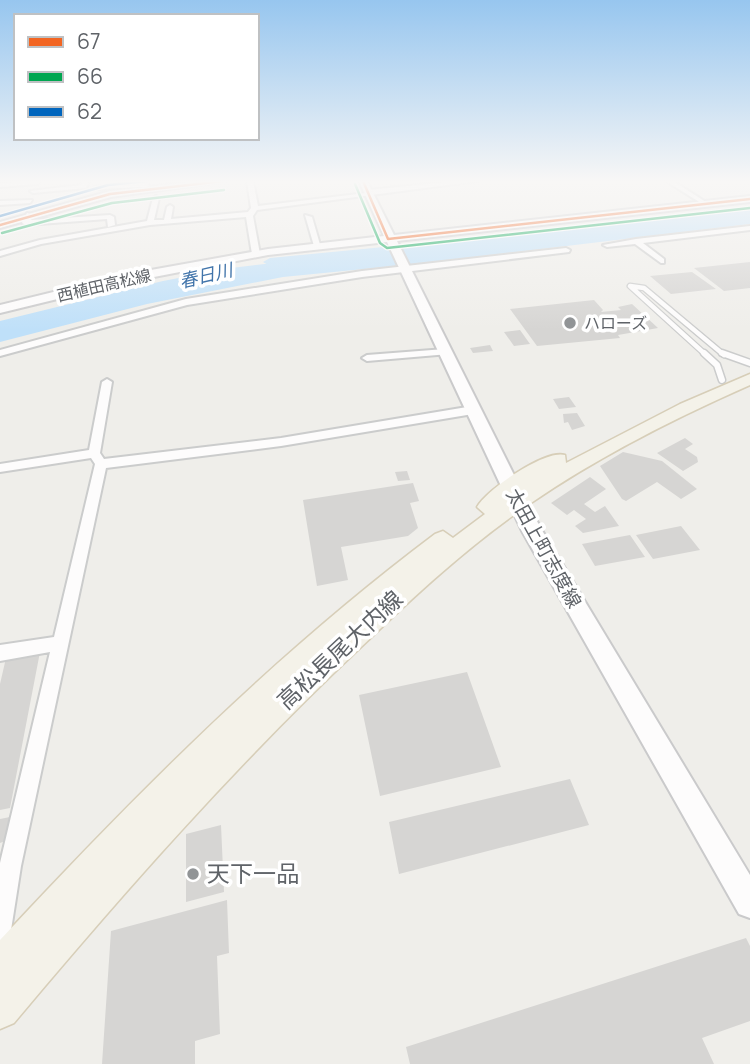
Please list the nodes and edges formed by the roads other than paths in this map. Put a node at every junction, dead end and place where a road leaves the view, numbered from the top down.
1 (46, 231) edge
2 (106, 231) edge
3 (254, 231) edge
4 (313, 231) edge
5 (384, 231) edge
6 (478, 231) edge
7 (727, 231) edge
8 (46, 234) dead end
9 (389, 241) junction
10 (636, 241) junction
11 (607, 245) dead end
12 (318, 246) junction
13 (566, 250) dead end
14 (0, 254) edge
15 (256, 254) junction
16 (661, 261) dead end
17 (404, 269) junction
18 (0, 309) edge
19 (445, 352) junction
20 (0, 353) edge
21 (367, 358) dead end
22 (750, 363) edge
23 (750, 369) edge
24 (750, 379) edge
25 (722, 380) junction
26 (107, 382) dead end
27 (473, 410) junction
28 (97, 459) junction
29 (0, 468) edge
30 (514, 494) junction
31 (61, 643) junction
32 (0, 653) edge
33 (5, 867) edge
34 (750, 903) edge
35 (0, 930) edge
36 (0, 968) edge
37 (0, 1009) edge

1 - 8 street
2 - 14 street
3 - 15 street
4 - 12 street
5 - 9 main road, 太田上町志度線
6 - 9 main road, 西植田高松線
7 - 10 street
9 - 12 main road, 西植田高松線
9 - 17 main road, 太田上町志度線
10 - 11 street
10 - 16 street
12 - 15 main road, 西植田高松線
13 - 17 street
15 - 18 main road, 西植田高松線
17 - 19 main road, 太田上町志度線
17 - 20 street
19 - 21 street
19 - 27 main road, 太田上町志度線
22 - 25 lane
23 - 25 main road, 高松長尾大内線
24 - 30 main road, 高松長尾大内線
25 - 30 main road, 高松長尾大内線
26 - 28 street
27 - 28 street
27 - 30 main road, 太田上町志度線
28 - 29 street
28 - 31 street
30 - 34 main road, 太田上町志度線
30 - 36 main road, 高松長尾大内線
30 - 37 main road, 高松長尾大内線
31 - 32 street
31 - 33 street
33 - 35 street

